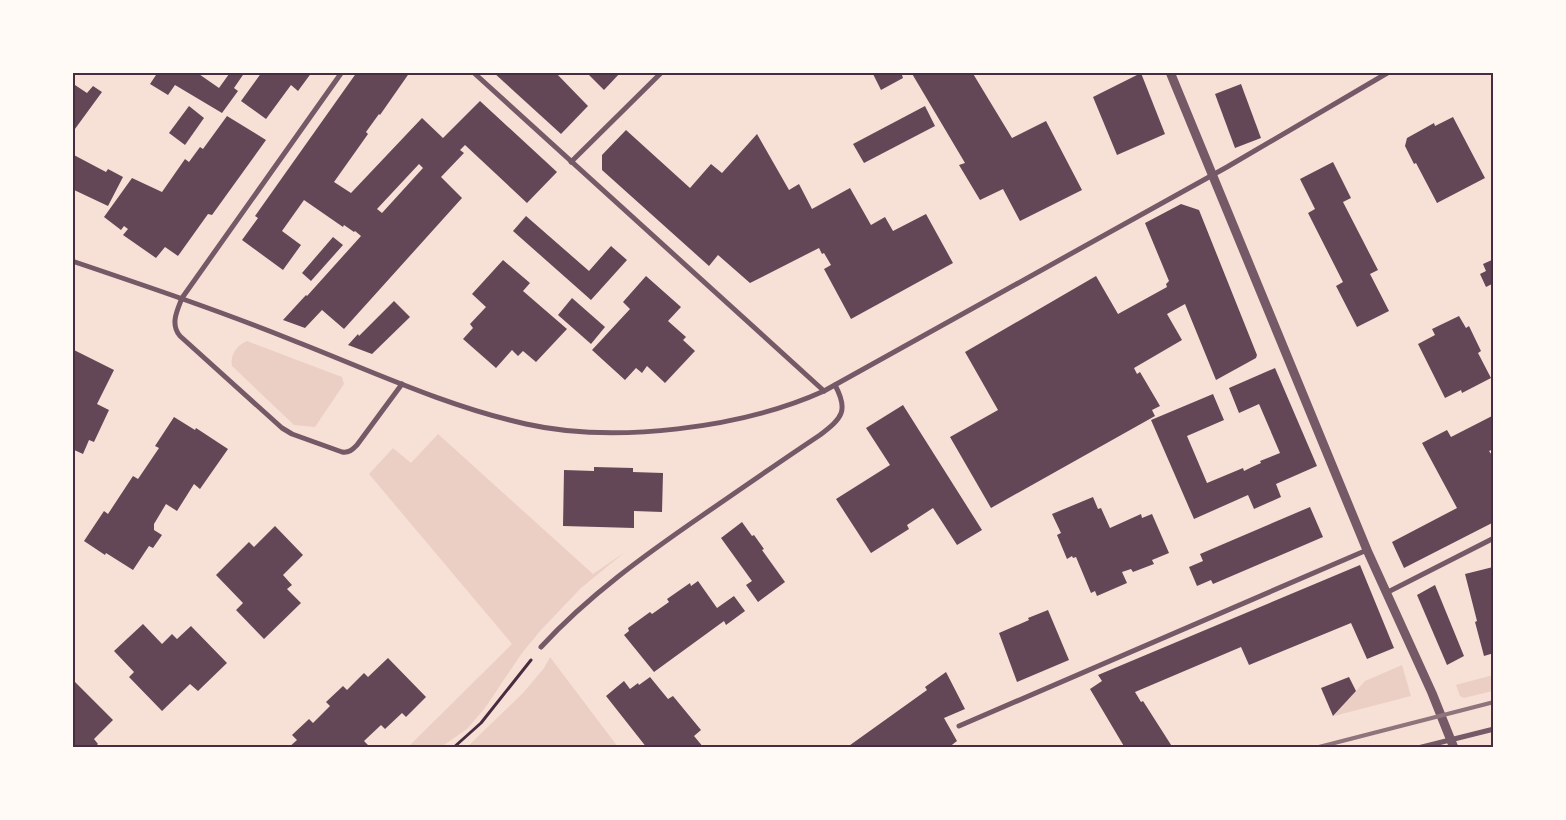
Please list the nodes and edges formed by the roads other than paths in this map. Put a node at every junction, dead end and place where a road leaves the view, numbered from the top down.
1 (342, 72) edge
2 (473, 72) edge
3 (662, 72) edge
4 (1170, 72) edge
5 (1389, 72) edge
6 (571, 162) junction
7 (1212, 175) junction
8 (72, 261) edge
9 (182, 298) junction
10 (402, 384) junction
11 (835, 385) junction
12 (824, 391) junction
13 (1494, 538) edge
14 (1367, 550) junction
15 (1386, 593) junction
16 (541, 648) road end
17 (959, 726) dead end
18 (1494, 728) edge
19 (1452, 743) edge
20 (1418, 748) edge

1 - 9 street
2 - 6 street
3 - 6 street
4 - 7 street
5 - 7 street
6 - 12 street
7 - 11 street
7 - 14 street
8 - 9 street
9 - 10 street
9 - 10 street
10 - 12 street
11 - 12 street
11 - 16 street
13 - 15 street
14 - 15 street
14 - 17 street
15 - 19 street
18 - 19 street
19 - 20 street

